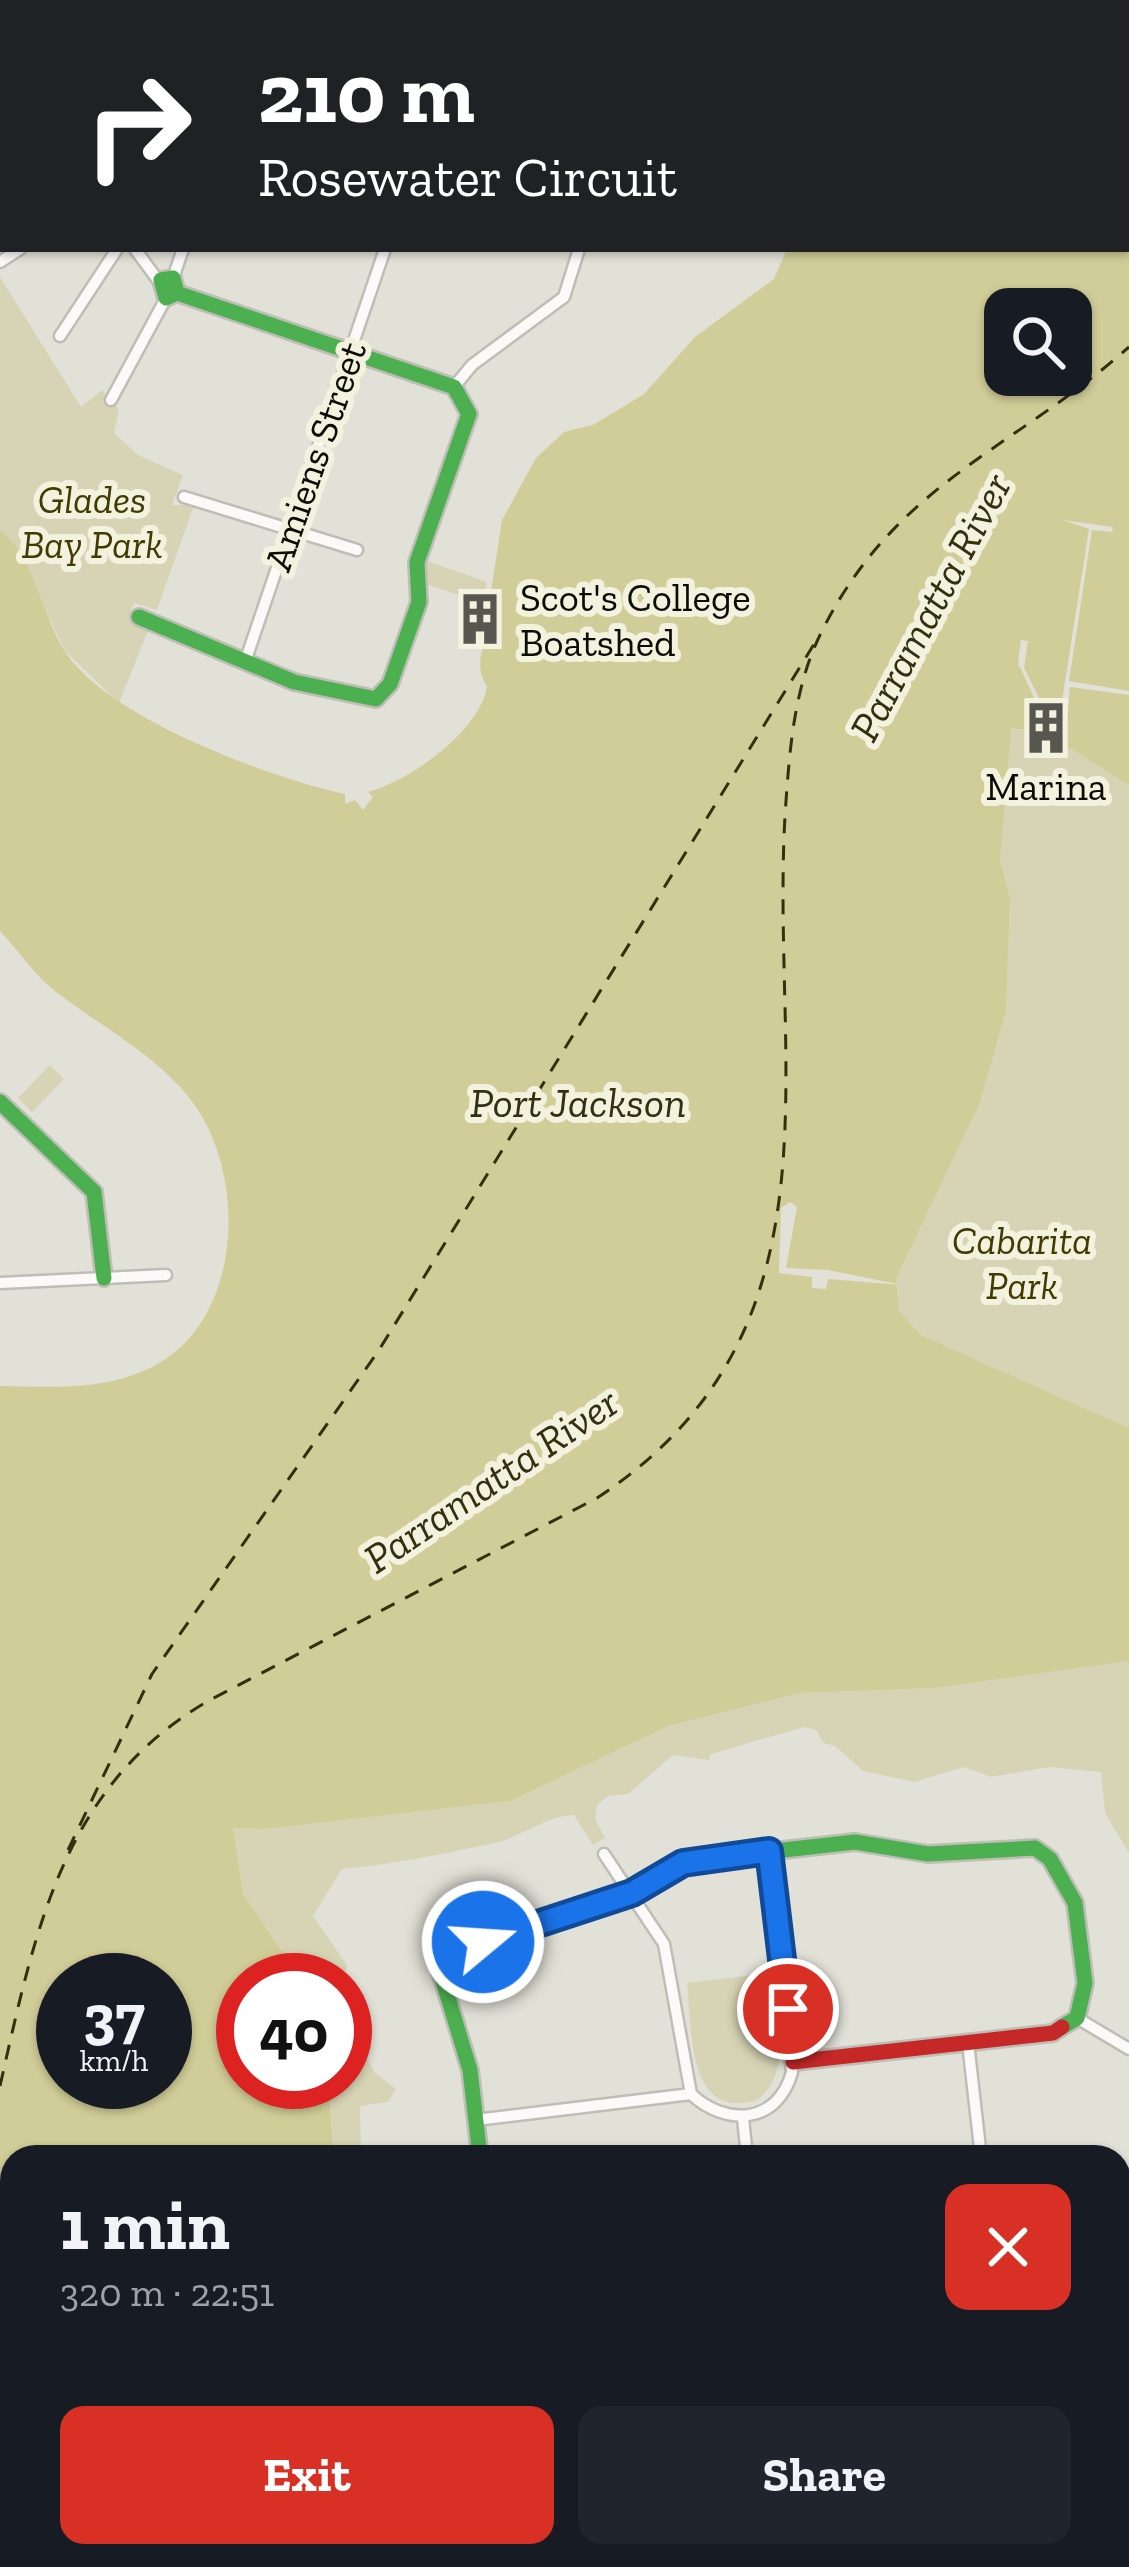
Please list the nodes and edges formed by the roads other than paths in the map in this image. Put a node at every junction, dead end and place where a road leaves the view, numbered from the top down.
1 (115, 252) edge
2 (138, 252) edge
3 (182, 252) edge
4 (384, 252) edge
5 (578, 252) edge
6 (169, 288) junction
7 (60, 336) dead end
8 (350, 353) junction
9 (458, 389) junction
10 (111, 400) dead end
11 (184, 497) dead end
12 (290, 528) junction
13 (357, 550) dead end
14 (140, 617) dead end
15 (245, 662) junction
16 (0, 1102) edge
17 (166, 1275) dead end
18 (104, 1278) junction
19 (0, 1283) edge
20 (769, 1851) junction
21 (604, 1854) dead end
22 (632, 1893) junction
23 (1077, 2018) junction
24 (968, 2043) junction
25 (1129, 2049) edge
26 (794, 2062) junction
27 (692, 2094) junction
28 (743, 2118) junction
29 (476, 2120) junction
30 (479, 2145) edge
31 (746, 2145) edge
32 (980, 2145) edge

1 - 7 street
2 - 6 street
3 - 6 street
4 - 8 street, Amiens Street
5 - 9 street
6 - 8 street
6 - 10 street
8 - 9 street
8 - 12 street, Amiens Street
9 - 15 street
11 - 12 street
12 - 13 street
12 - 15 street, Amiens Street
14 - 15 street
16 - 18 street
17 - 18 street
18 - 19 street
20 - 22 street
20 - 23 street
20 - 26 street
21 - 22 street
22 - 27 street
22 - 29 street
23 - 24 street
23 - 25 street
24 - 26 street
24 - 32 street
26 - 28 street
27 - 28 street
27 - 29 street
28 - 31 street
29 - 30 street

